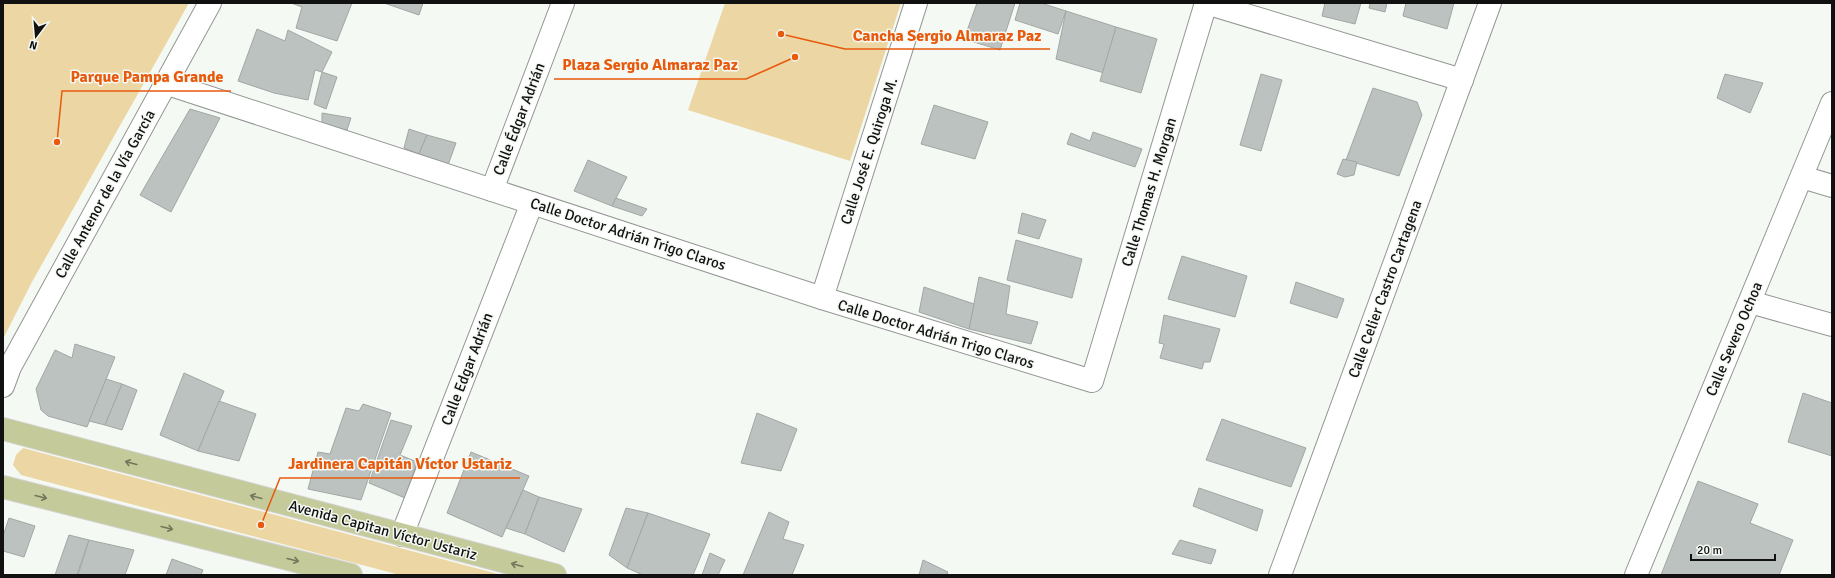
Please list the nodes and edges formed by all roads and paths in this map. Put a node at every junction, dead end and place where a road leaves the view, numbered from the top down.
1 (210, 3) edge
2 (563, 3) edge
3 (916, 3) edge
4 (1206, 3) edge
5 (1490, 3) edge
6 (1462, 80) junction
7 (165, 83) junction
8 (1832, 103) edge
9 (1802, 177) junction
10 (1832, 186) edge
11 (492, 190) junction
12 (532, 203) junction
13 (822, 298) junction
14 (1750, 302) junction
15 (1832, 325) edge
16 (1092, 381) joint
17 (3, 386) edge
18 (3, 429) edge
19 (3, 487) edge
20 (402, 535) junction
21 (351, 575) edge
22 (555, 575) edge
23 (1280, 575) edge
24 (1636, 575) edge

1 - 7 street, Calle Antenor de la Vía García
2 - 11 street, Calle Édgar Adrián
3 - 13 street, Calle José E. Quiroga M.
4 - 6 street
4 - 16 street, Calle Thomas H. Morgan
5 - 6 street, Calle Celier Castro Cartagena
6 - 23 street, Calle Celier Castro Cartagena
7 - 11 street, Calle Doctor Adrián Trigo Claros
7 - 17 street, Calle Antenor de la Vía García
8 - 9 street, Calle Severo Ochoa
9 - 10 street
9 - 14 street, Calle Severo Ochoa
11 - 12 street, Calle Doctor Adrián Trigo Claros
12 - 13 street, Calle Doctor Adrián Trigo Claros
12 - 20 street, Calle Edgar Adrián
13 - 16 street, Calle Doctor Adrián Trigo Claros
14 - 15 street
14 - 24 street, Calle Severo Ochoa
20 -> 18 main road, Avenida Capitan Víctor Ustariz
19 -> 21 main road
22 -> 20 main road, Avenida Capitan Víctor Ustariz

